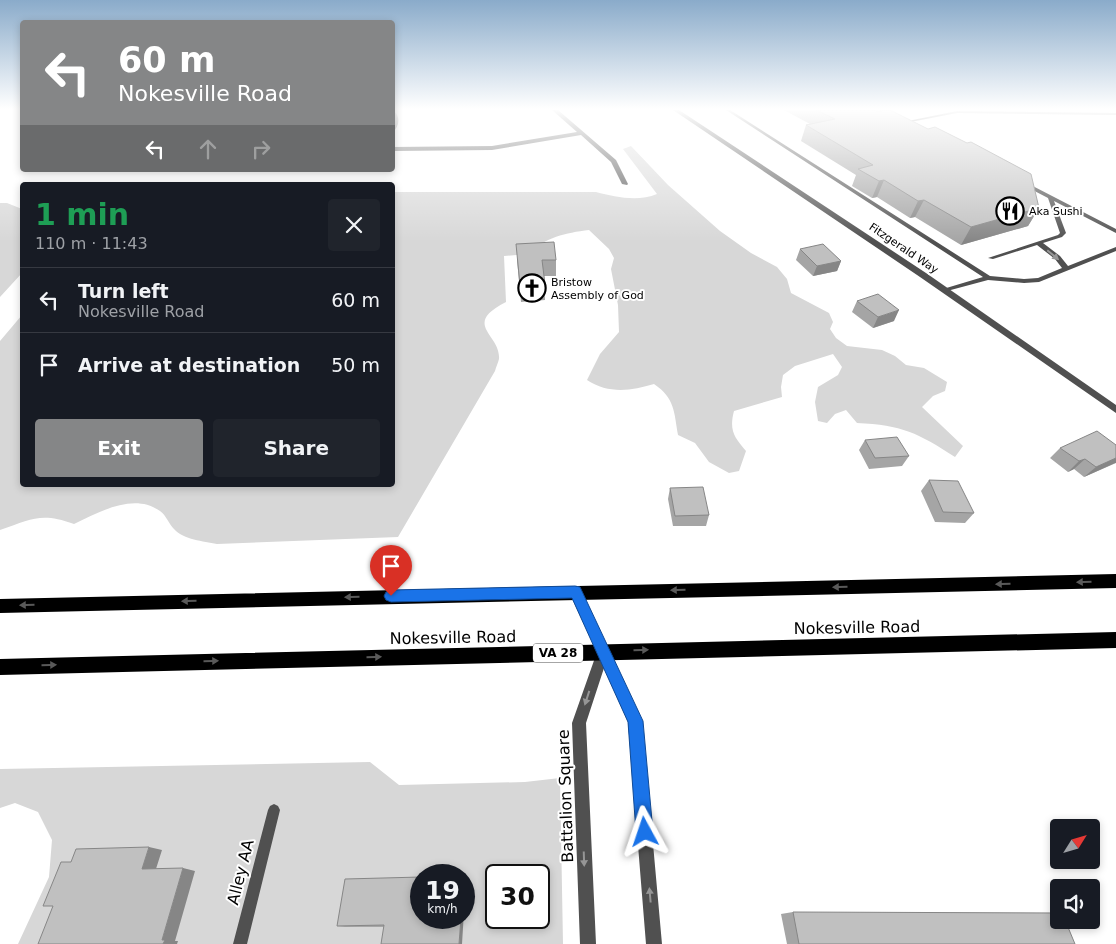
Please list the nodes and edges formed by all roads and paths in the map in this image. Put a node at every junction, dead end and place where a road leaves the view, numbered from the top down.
1 (606, 154) edge
2 (742, 154) edge
3 (796, 154) edge
4 (1020, 182) edge
5 (625, 184) dead end
6 (1050, 197) junction
7 (1116, 231) edge
8 (1038, 243) junction
9 (1116, 249) edge
10 (990, 258) dead end
11 (1066, 269) junction
12 (988, 278) junction
13 (945, 290) junction
14 (1116, 410) edge
15 (1116, 581) edge
16 (575, 592) junction
17 (0, 606) edge
18 (1116, 640) edge
19 (602, 651) junction
20 (0, 667) edge
21 (274, 810) dead end
22 (240, 944) edge
23 (588, 944) edge
24 (654, 944) edge

1 - 5 street
2 - 13 street, Fitzgerald Way
3 - 12 lane
4 - 6 lane
6 - 7 lane
6 - 8 lane
8 - 10 lane
8 -> 11 lane
9 - 11 lane
11 - 12 lane
12 - 13 lane
13 - 14 street, Fitzgerald Way
15 -> 16 highway
16 -> 17 highway
16 - 19 street
19 -> 18 highway, Nokesville Road / VA 28
20 -> 19 highway, Nokesville Road / VA 28
19 -> 23 street, Battalion Square
24 -> 19 street
21 - 22 lane, Alley AA

